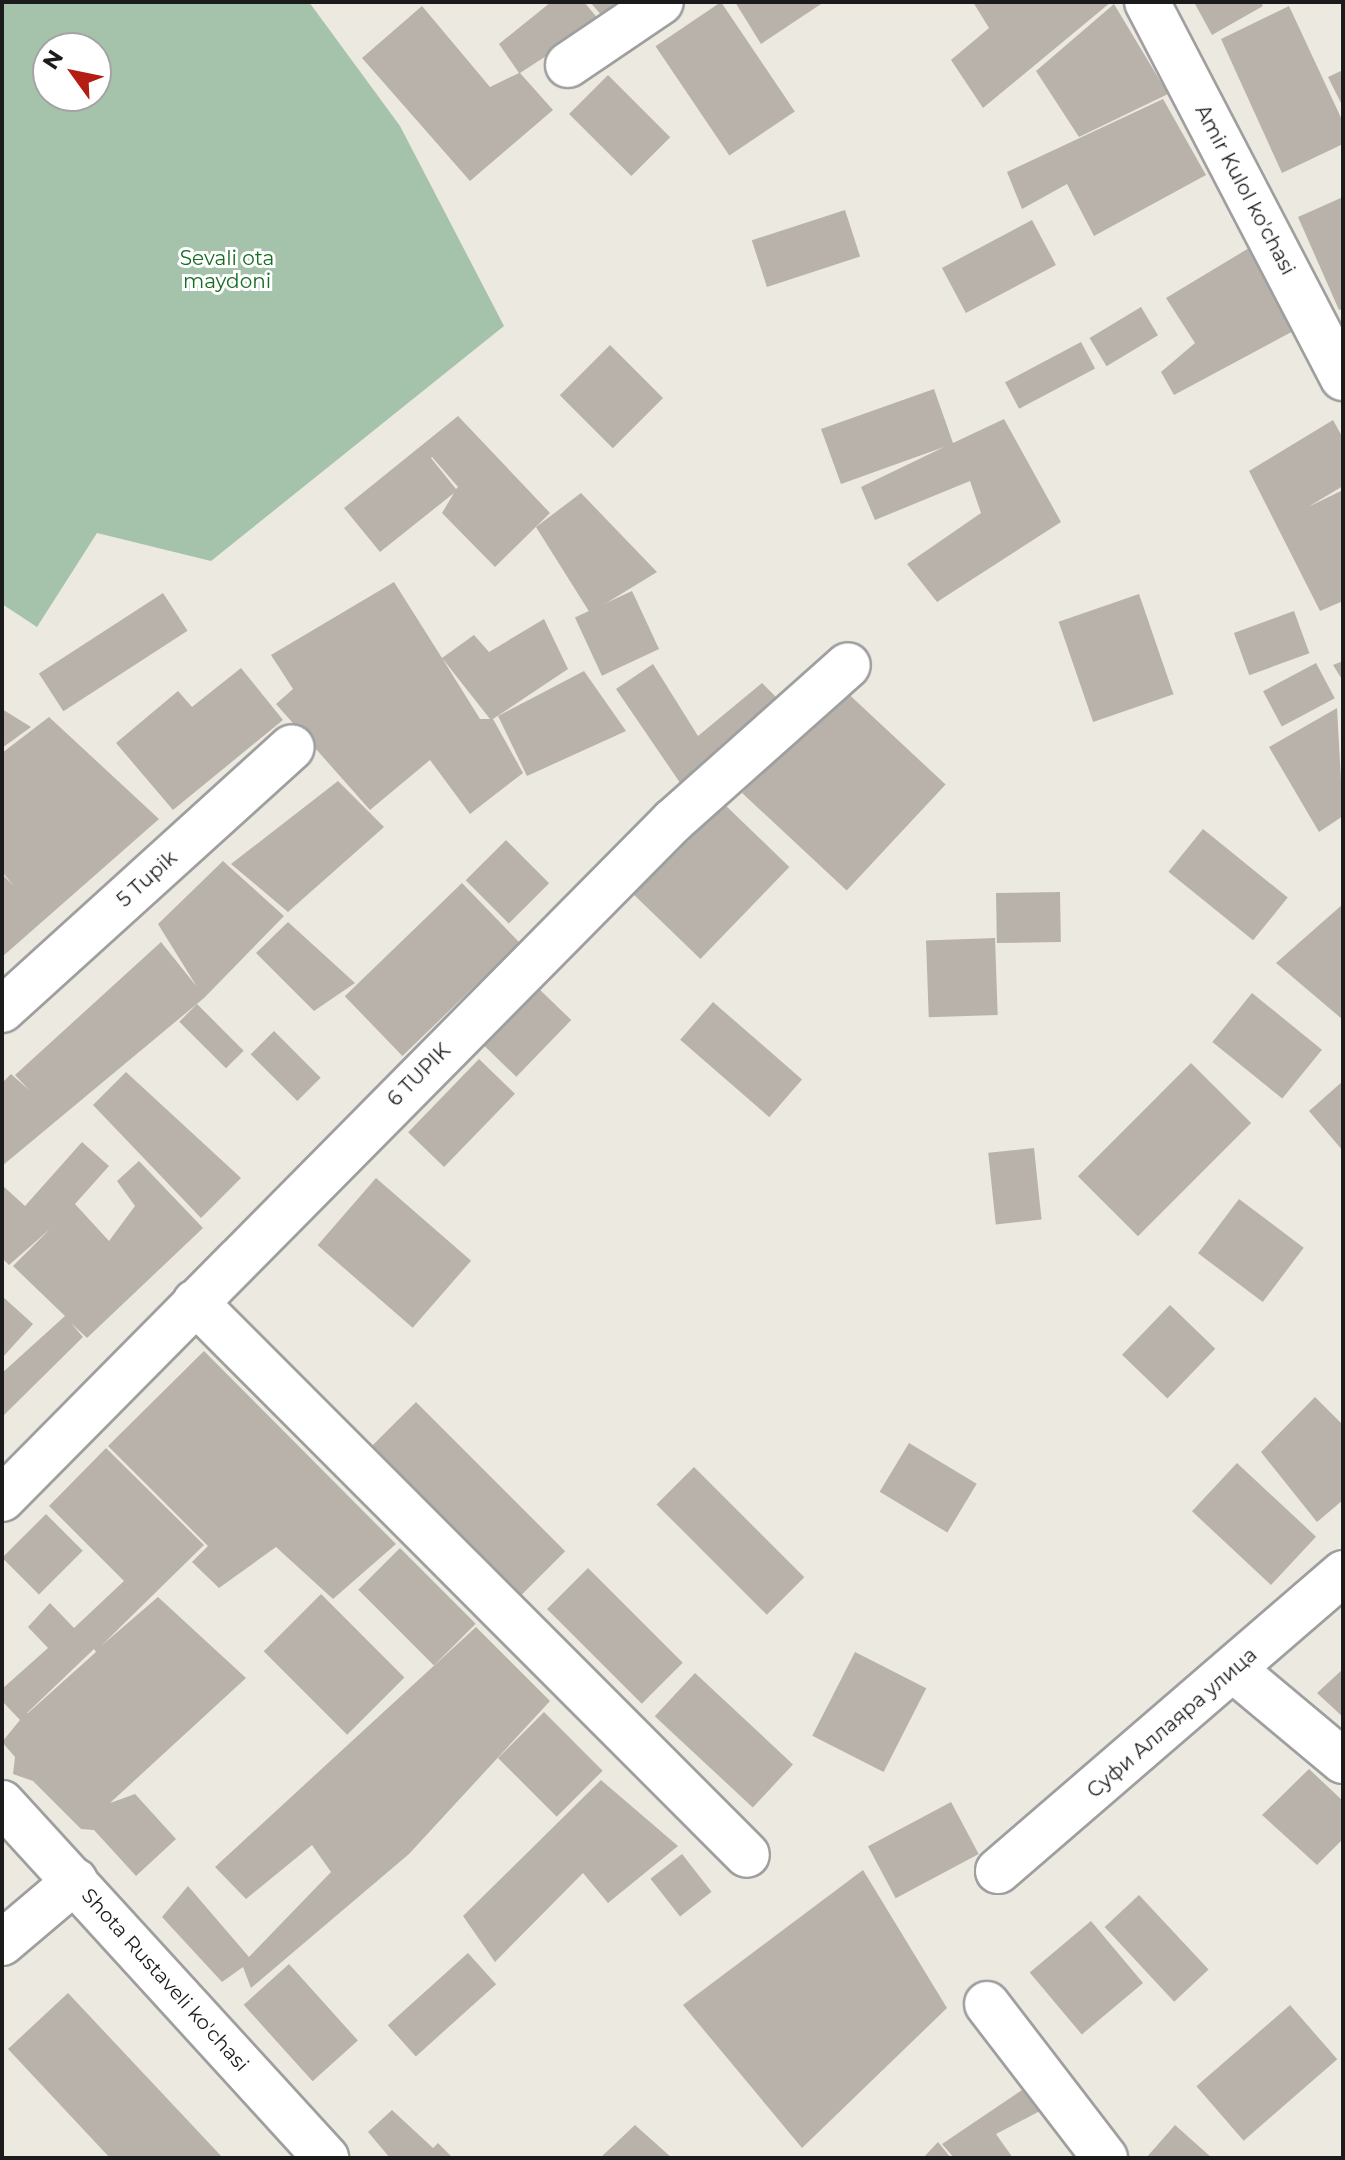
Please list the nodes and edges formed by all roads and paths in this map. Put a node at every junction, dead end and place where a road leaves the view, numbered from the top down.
1 (661, 2) edge
2 (1147, 2) edge
3 (568, 65) dead end
4 (1343, 378) edge
5 (848, 665) dead end
6 (292, 747) dead end
7 (2, 1010) edge
8 (195, 1302) junction
9 (2, 1499) edge
10 (1343, 1573) edge
11 (1234, 1670) junction
12 (1343, 1761) edge
13 (2, 1803) edge
14 (747, 1855) dead end
15 (998, 1871) dead end
16 (75, 1881) junction
17 (2, 1943) edge
18 (987, 2004) dead end
19 (326, 2158) edge
20 (1105, 2158) edge

1 - 3 street
2 - 4 street, Amir Kulol ko'chasi
5 - 8 street, 6 TUPIK
6 - 7 street, 5 Tupik
8 - 9 street, 6 TUPIK
8 - 14 street
10 - 11 street, Суфи Аллаяра улица
11 - 12 street
11 - 15 street, Суфи Аллаяра улица
13 - 16 street, Shota Rustaveli ko'chasi
16 - 17 street
16 - 19 street, Shota Rustaveli ko'chasi
18 - 20 street

